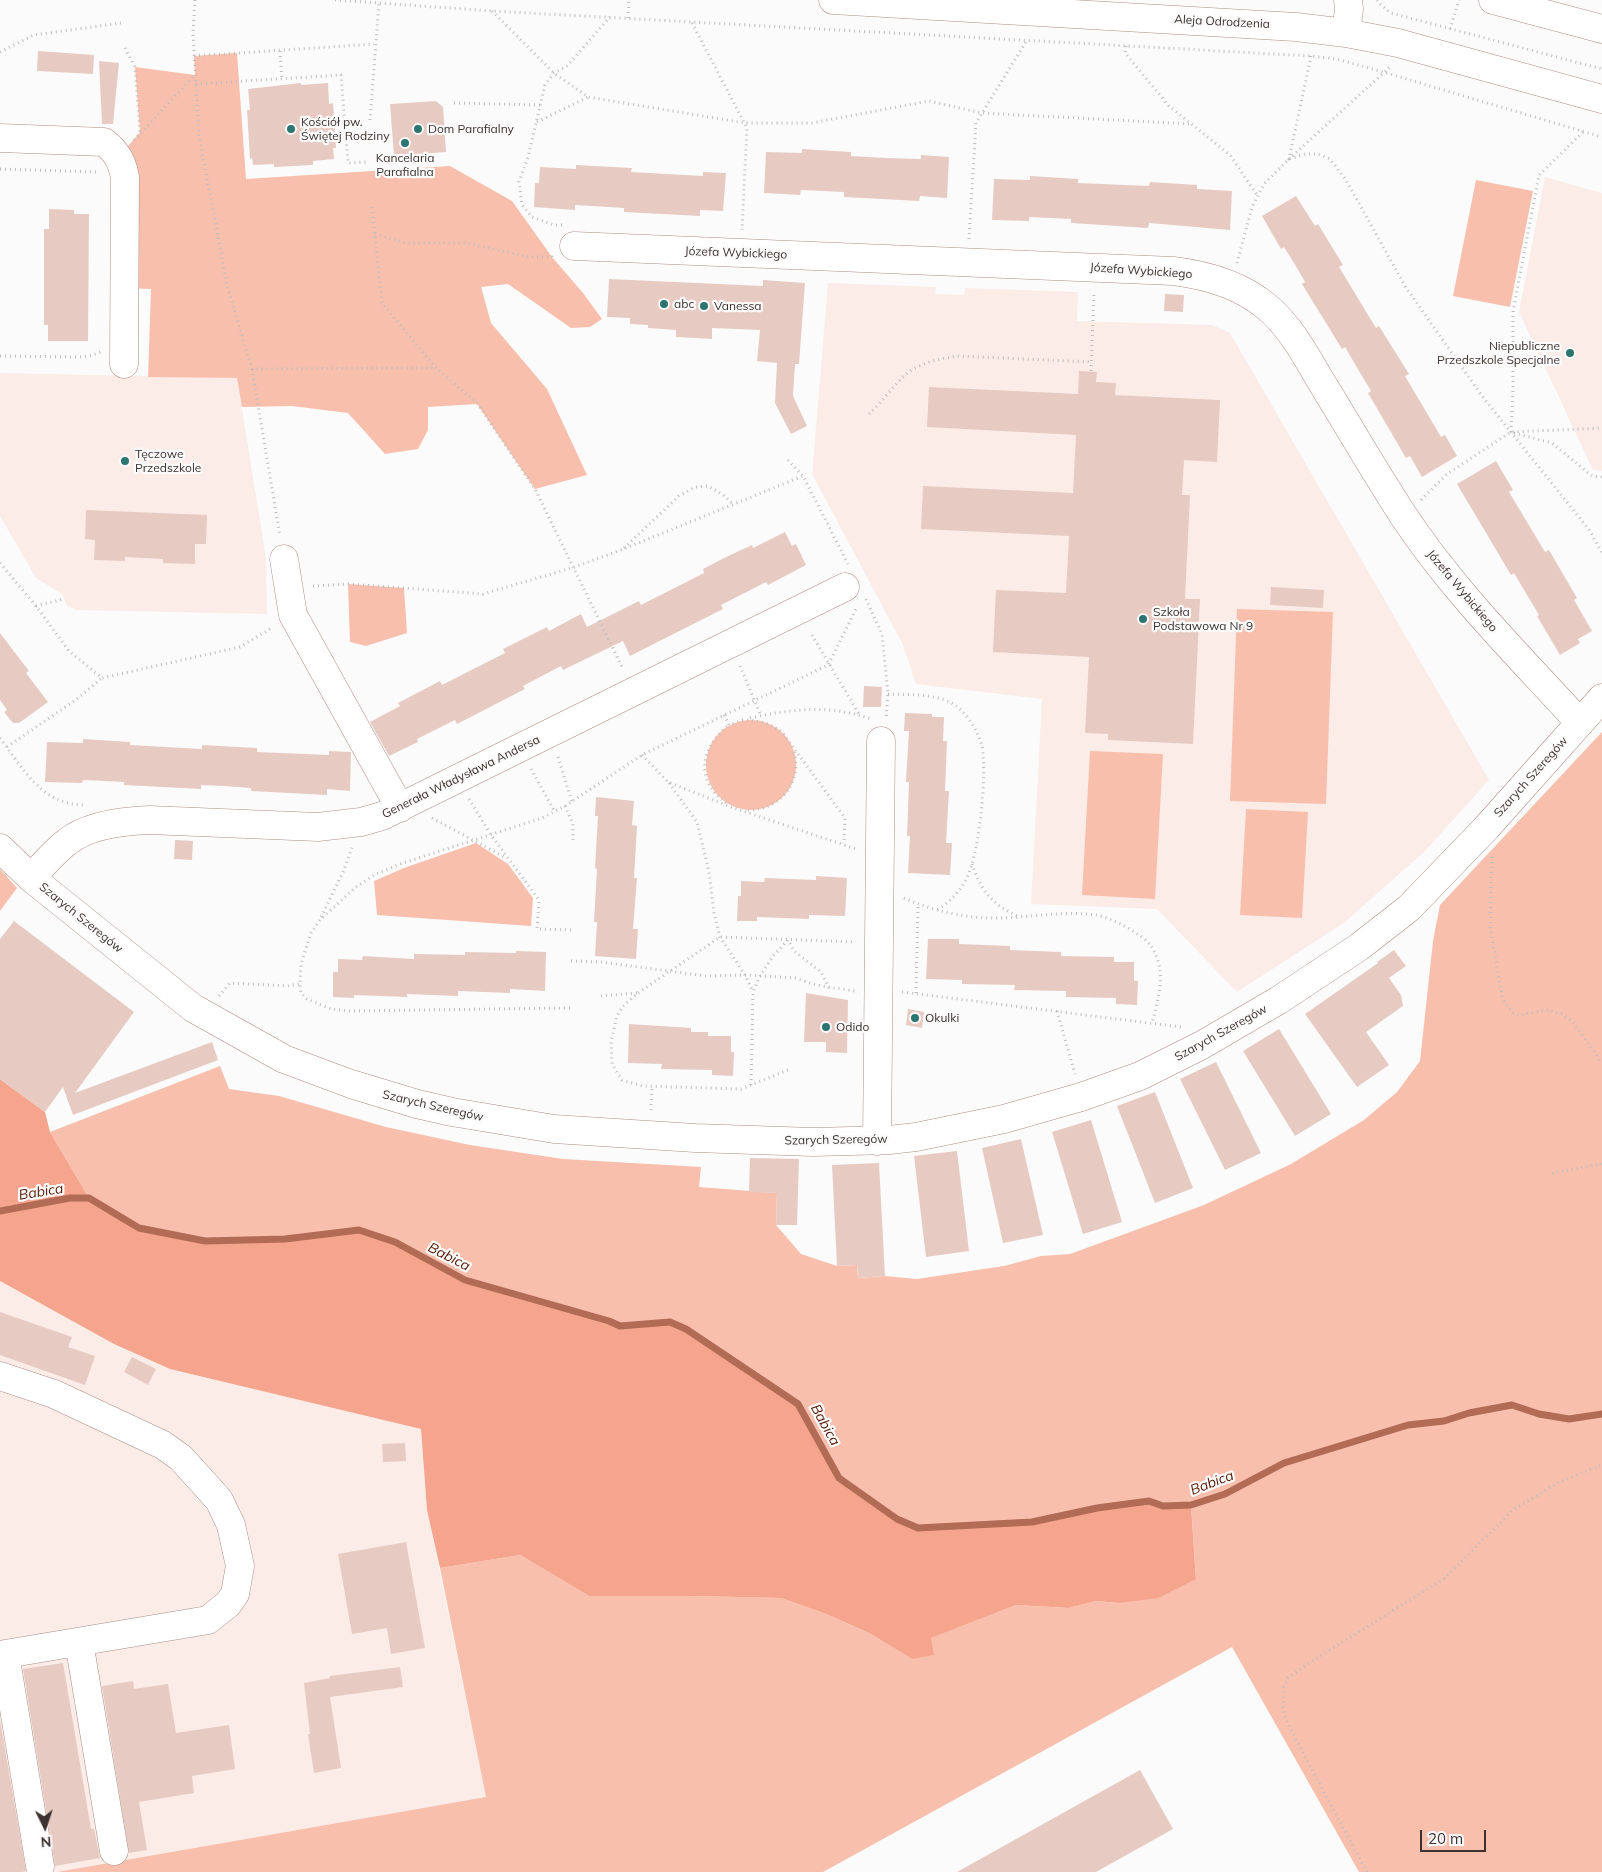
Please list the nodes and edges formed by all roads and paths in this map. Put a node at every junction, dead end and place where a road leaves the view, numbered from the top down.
1 (195, 0) edge
2 (335, 0) edge
3 (629, 0) edge
4 (833, 0) edge
5 (1348, 0) edge
6 (1377, 0) edge
7 (1458, 0) edge
8 (1492, 0) edge
9 (379, 4) junction
10 (492, 11) junction
11 (610, 17) junction
12 (628, 18) junction
13 (692, 22) junction
14 (121, 23) dead end
15 (1450, 29) junction
16 (1602, 29) edge
17 (1346, 33) junction
18 (1027, 40) junction
19 (374, 44) junction
20 (1126, 46) junction
21 (125, 48) dead end
22 (280, 51) junction
23 (0, 52) edge
24 (194, 56) junction
25 (1311, 56) junction
26 (1394, 63) dead end
27 (1602, 69) edge
28 (1383, 72) junction
29 (554, 73) junction
30 (195, 75) junction
31 (282, 79) junction
32 (196, 84) junction
33 (588, 97) junction
34 (1602, 99) edge
35 (454, 102) dead end
36 (540, 105) junction
37 (982, 113) junction
38 (370, 120) dead end
39 (537, 122) junction
40 (745, 123) junction
41 (1191, 124) junction
42 (1583, 132) junction
43 (0, 138) edge
44 (1602, 138) edge
45 (1289, 159) junction
46 (370, 162) dead end
47 (0, 169) edge
48 (103, 172) dead end
49 (1257, 196) junction
50 (372, 207) dead end
51 (742, 233) dead end
52 (375, 234) junction
53 (960, 238) dead end
54 (563, 243) junction
55 (1232, 262) dead end
56 (1237, 264) junction
57 (1245, 268) dead end
58 (1093, 322) dead end
59 (0, 356) edge
60 (114, 357) joint
61 (1092, 362) junction
62 (436, 368) junction
63 (252, 369) junction
64 (1091, 371) dead end
65 (869, 414) dead end
66 (1602, 428) edge
67 (1511, 432) junction
68 (788, 460) dead end
69 (1602, 477) edge
70 (1419, 502) dead end
71 (734, 505) junction
72 (621, 550) junction
73 (1602, 553) edge
74 (284, 559) joint
75 (0, 563) edge
76 (572, 568) junction
77 (288, 588) junction
78 (854, 591) joint
79 (64, 599) dead end
80 (36, 606) junction
81 (293, 615) junction
82 (812, 635) dead end
83 (729, 644) junction
84 (828, 665) junction
85 (624, 670) dead end
86 (102, 678) junction
87 (888, 694) dead end
88 (1602, 698) edge
89 (755, 700) junction
90 (724, 715) junction
91 (860, 715) junction
92 (761, 716) junction
93 (742, 720) junction
94 (1580, 723) junction
95 (729, 725) junction
96 (879, 731) joint
97 (546, 735) junction
98 (791, 743) junction
99 (7, 747) dead end
100 (521, 748) junction
101 (642, 755) junction
102 (457, 780) junction
103 (668, 782) junction
104 (572, 802) junction
105 (404, 806) junction
106 (565, 806) junction
107 (731, 806) junction
108 (744, 810) junction
109 (555, 812) junction
110 (361, 822) junction
111 (1487, 827) junction
112 (491, 836) junction
113 (573, 840) dead end
114 (474, 841) junction
115 (844, 844) junction
116 (0, 848) edge
117 (508, 859) junction
118 (972, 864) junction
119 (880, 872) junction
120 (31, 878) junction
121 (918, 904) junction
122 (936, 910) junction
123 (1018, 916) junction
124 (320, 920) junction
125 (571, 930) dead end
126 (720, 937) junction
127 (788, 940) junction
128 (879, 943) junction
129 (571, 961) dead end
130 (671, 971) junction
131 (745, 975) junction
132 (760, 976) junction
133 (300, 984) junction
134 (829, 988) junction
135 (878, 991) junction
136 (753, 992) junction
137 (638, 993) junction
138 (916, 993) junction
139 (600, 996) dead end
140 (215, 1000) dead end
141 (570, 1008) dead end
142 (1058, 1011) junction
143 (1152, 1024) junction
144 (1179, 1027) dead end
145 (1602, 1063) edge
146 (788, 1070) dead end
147 (1076, 1080) dead end
148 (751, 1085) junction
149 (652, 1086) junction
150 (651, 1116) dead end
151 (877, 1141) junction
152 (1602, 1164) edge
153 (1552, 1172) dead end
154 (0, 1376) edge
155 (1602, 1465) edge
156 (79, 1642) junction
157 (2, 1655) edge
158 (114, 1851) dead end
159 (40, 1866) dead end
160 (1367, 1872) edge

1 - 24 path
2 - 9 path
3 - 12 path
4 - 17 street, Aleja Odrodzenia
5 - 17 street
6 - 15 path
7 - 15 path
8 - 16 street
9 - 10 path
9 - 19 path
10 - 11 path
10 - 29 path
11 - 12 path
11 - 29 path
12 - 13 path
13 - 18 path
13 - 40 path
14 - 23 path
15 - 27 path
17 - 34 street, Aleja Odrodzenia
18 - 20 path
18 - 37 path
19 - 22 path
19 - 38 path
20 - 25 path
20 - 41 path
21 - 30 path
22 - 24 path
22 - 31 path
24 - 30 path
25 - 28 path
25 - 45 path
26 - 28 path
28 - 42 path
28 - 45 path
29 - 33 path
29 - 36 path
30 - 32 path
31 - 32 path
31 - 46 path
32 - 63 path
33 - 39 path
33 - 40 path
35 - 36 path
36 - 39 path
37 - 40 path
37 - 41 path
37 - 53 path
39 - 54 path
40 - 51 path
41 - 49 path
42 - 44 path
42 - 67 path
43 - 60 street
45 - 49 path
45 - 67 path
47 - 48 path
49 - 56 path
50 - 52 path
52 - 54 path
52 - 62 path
54 - 94 street, Józefa Wybickiego
55 - 56 path
56 - 57 path
58 - 61 path
59 - 60 path
61 - 64 path
61 - 65 path
62 - 63 path
62 - 76 path
63 - 74 path
66 - 67 path
67 - 69 path
67 - 70 path
67 - 73 path
68 - 71 path
71 - 72 path
71 - 72 path
72 - 76 path
74 - 77 street
75 - 80 path
76 - 77 path
76 - 85 path
77 - 81 street
78 - 83 street, Generała Władysława Andersa
78 - 84 path
79 - 80 path
80 - 86 path
81 - 86 path
81 - 105 street
82 - 84 path
83 - 89 path
83 - 97 street, Generała Władysława Andersa
84 - 89 path
84 - 91 path
86 - 99 path
87 - 118 path
88 - 94 street, Szarych Szeregów
89 - 90 path
89 - 92 path
90 - 95 path
90 - 101 path
91 - 92 path
91 - 96 path
92 - 93 path
93 - 95 path
93 - 98 path
94 - 111 street, Szarych Szeregów
95 - 107 path
96 - 119 street
97 - 100 street, Generała Władysława Andersa
97 - 104 path
98 - 108 path
98 - 115 path
100 - 102 street, Generała Władysława Andersa
100 - 109 path
101 - 103 path
101 - 104 path
102 - 105 street, Generała Władysława Andersa
102 - 112 path
103 - 107 path
103 - 126 path
104 - 106 path
105 - 110 street, Generała Władysława Andersa
105 - 114 path
106 - 109 path
106 - 113 path
107 - 108 path
108 - 115 path
109 - 112 path
110 - 120 street, Generała Władysława Andersa
110 - 124 path
111 - 145 path
111 - 151 street, Szarych Szeregów
112 - 114 path
112 - 117 path
114 - 117 path
114 - 124 path
115 - 119 path
116 - 120 street, Szarych Szeregów
117 - 125 path
118 - 122 path
118 - 123 path
119 - 121 path
119 - 128 street
120 - 151 street, Szarych Szeregów
121 - 122 path
121 - 138 path
122 - 123 path
123 - 143 path
124 - 133 path
126 - 127 path
126 - 130 path
126 - 131 path
127 - 128 path
127 - 132 path
127 - 134 path
128 - 135 street
129 - 130 path
130 - 131 path
130 - 137 path
131 - 132 path
131 - 136 path
132 - 134 path
132 - 136 path
133 - 140 path
133 - 141 path
134 - 135 path
135 - 138 path
135 - 151 street
136 - 148 path
137 - 139 path
137 - 149 path
138 - 142 path
142 - 143 path
142 - 147 path
143 - 144 path
146 - 148 path
148 - 149 path
149 - 150 path
152 - 153 path
154 - 156 street
155 - 160 path
156 - 157 street
156 - 158 street
157 - 159 street

